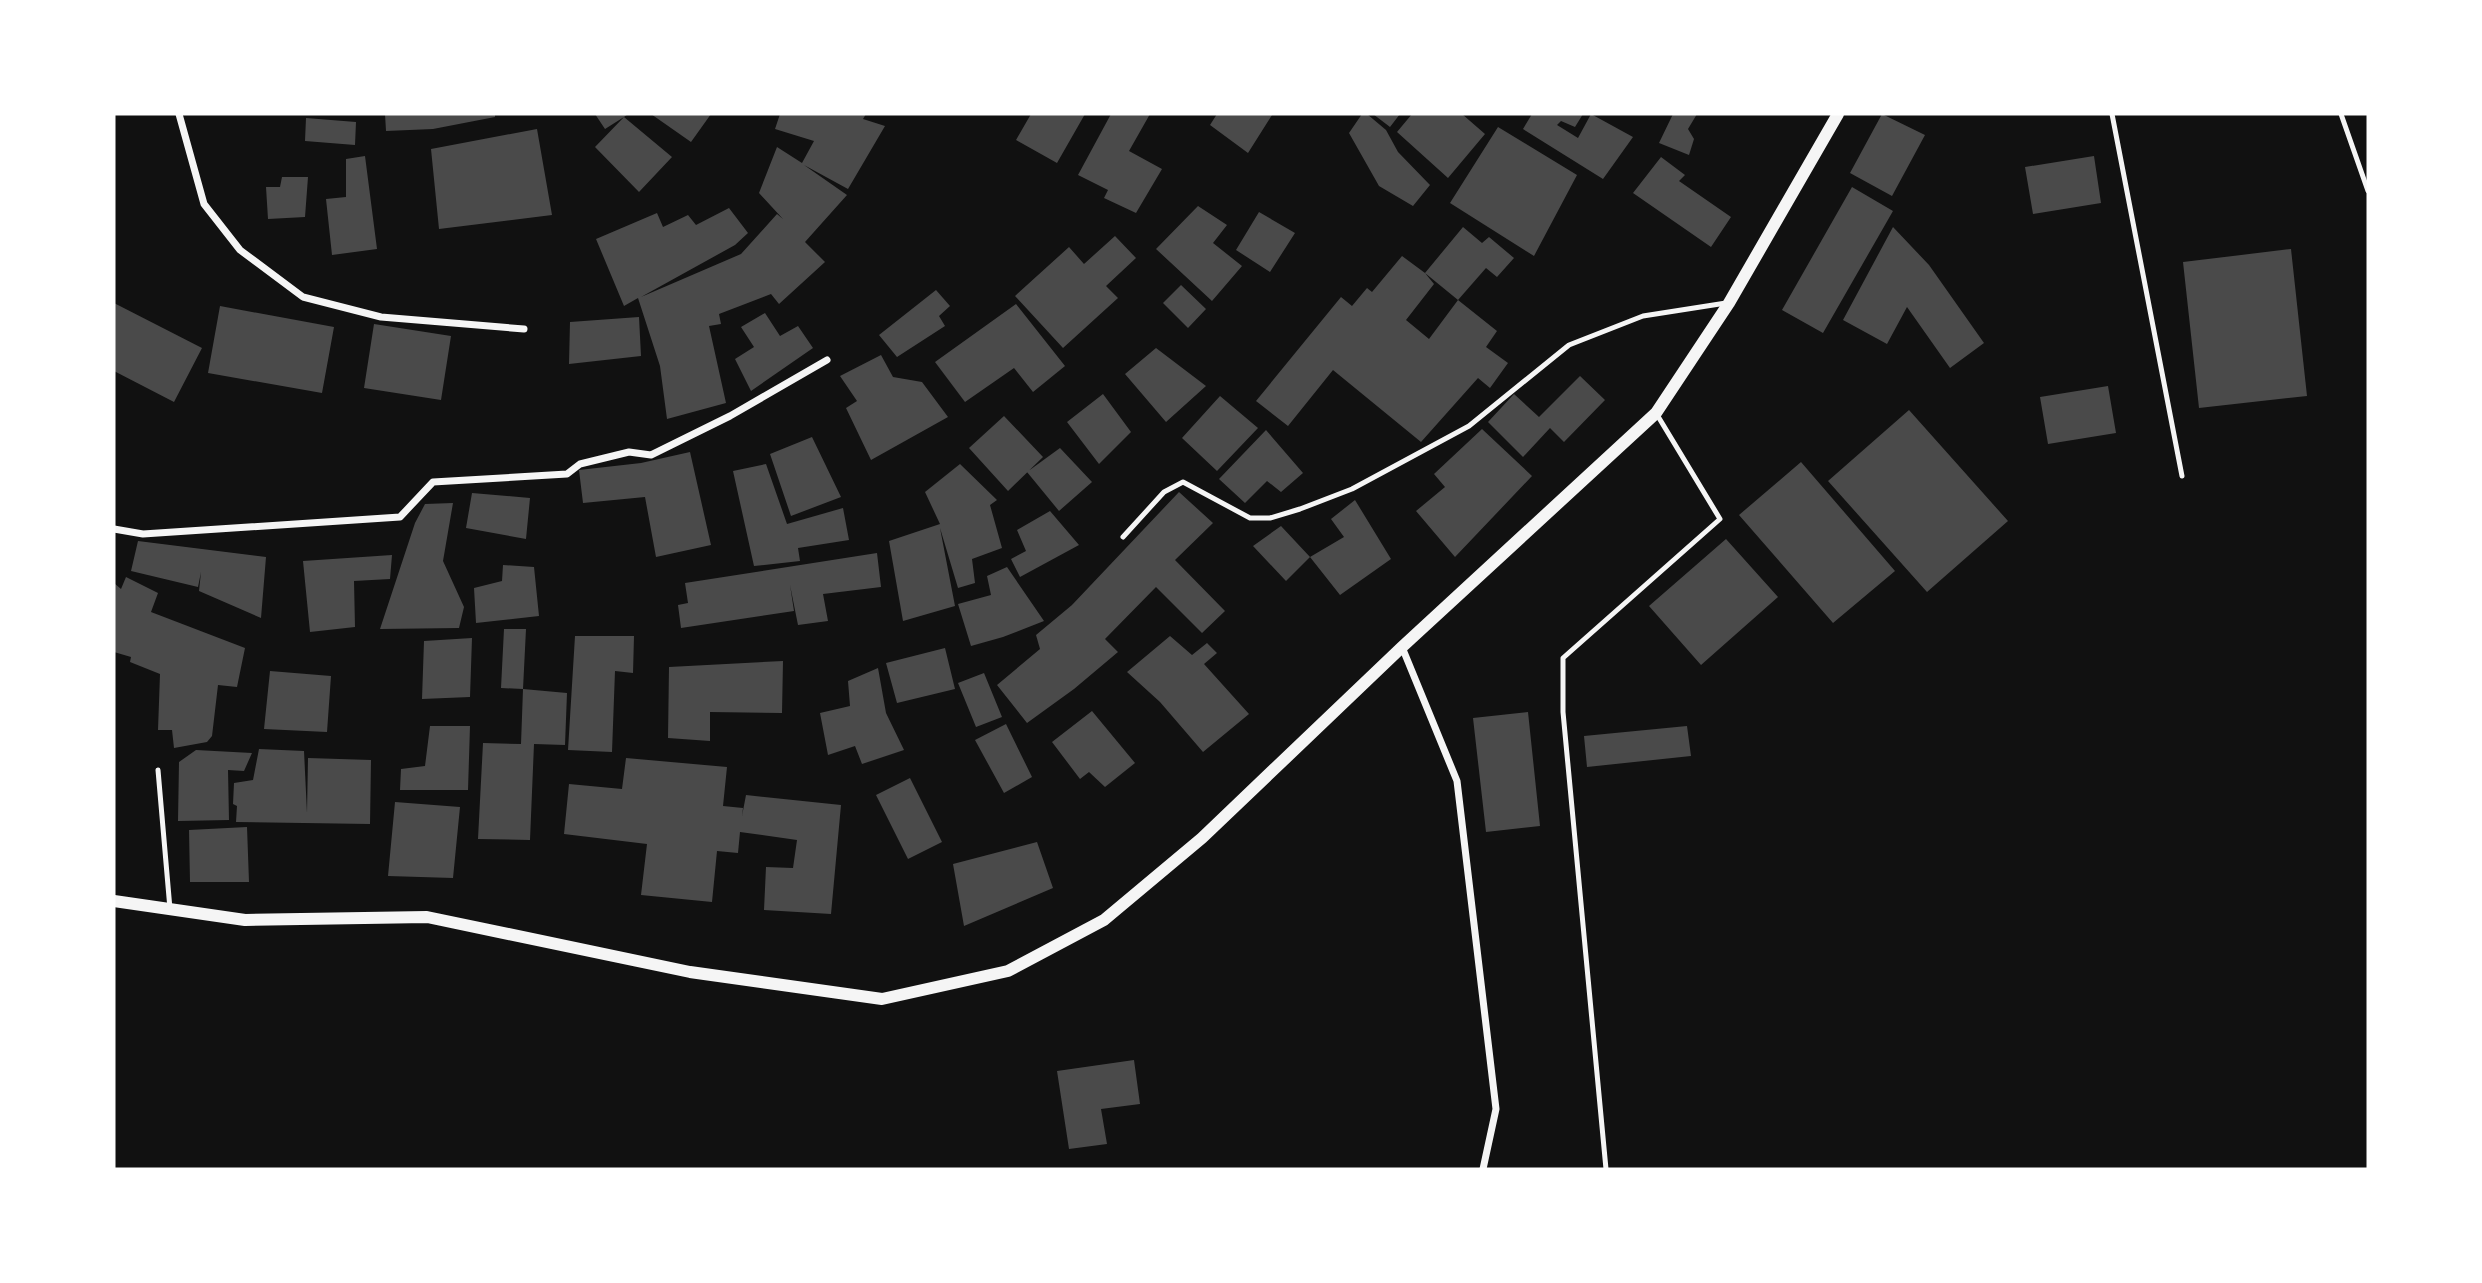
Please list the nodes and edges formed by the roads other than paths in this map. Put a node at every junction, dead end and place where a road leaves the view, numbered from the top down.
1 (179, 114) edge
2 (1838, 114) edge
3 (2112, 114) edge
4 (2341, 114) edge
5 (2368, 191) edge
6 (1729, 303) junction
7 (524, 329) dead end
8 (827, 360) dead end
9 (1656, 413) junction
10 (2182, 476) dead end
11 (114, 529) edge
12 (1124, 537) dead end
13 (1402, 648) junction
14 (158, 770) dead end
15 (114, 901) edge
16 (170, 909) junction
17 (1483, 1169) edge
18 (1606, 1169) edge

1 - 7 street
2 - 6 street
3 - 10 lane
4 - 5 lane
6 - 9 street
6 - 12 lane
8 - 11 street
9 - 13 street
9 - 18 lane
13 - 16 street
13 - 17 street
14 - 16 lane
15 - 16 street

